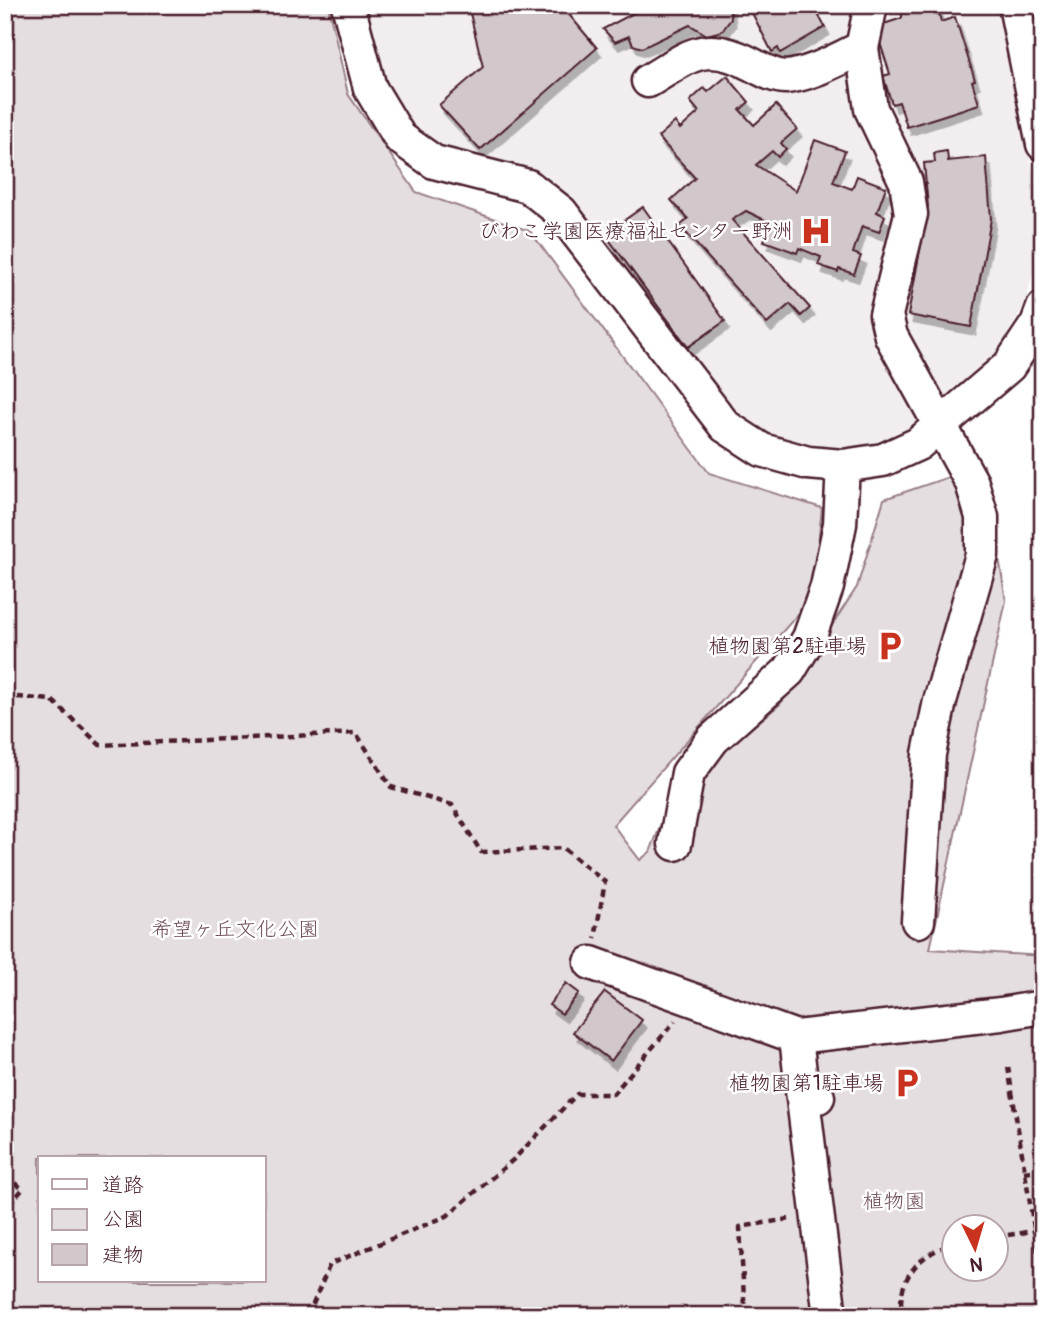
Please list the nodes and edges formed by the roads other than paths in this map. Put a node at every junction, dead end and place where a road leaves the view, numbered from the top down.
1 (348, 5) edge
2 (871, 5) edge
3 (1015, 5) edge
4 (862, 48) junction
5 (648, 81) dead end
6 (1043, 144) edge
7 (1043, 308) edge
8 (940, 425) junction
9 (843, 466) junction
10 (675, 844) dead end
11 (918, 921) dead end
12 (591, 963) road end
13 (1043, 1006) edge
14 (796, 1037) junction
15 (830, 1316) edge

1 - 9 street
2 - 4 street
3 - 6 street
4 - 5 street
4 - 8 street
7 - 8 street
8 - 9 street
8 - 11 street
9 - 10 street
12 - 14 street
13 - 14 street
14 - 15 street

